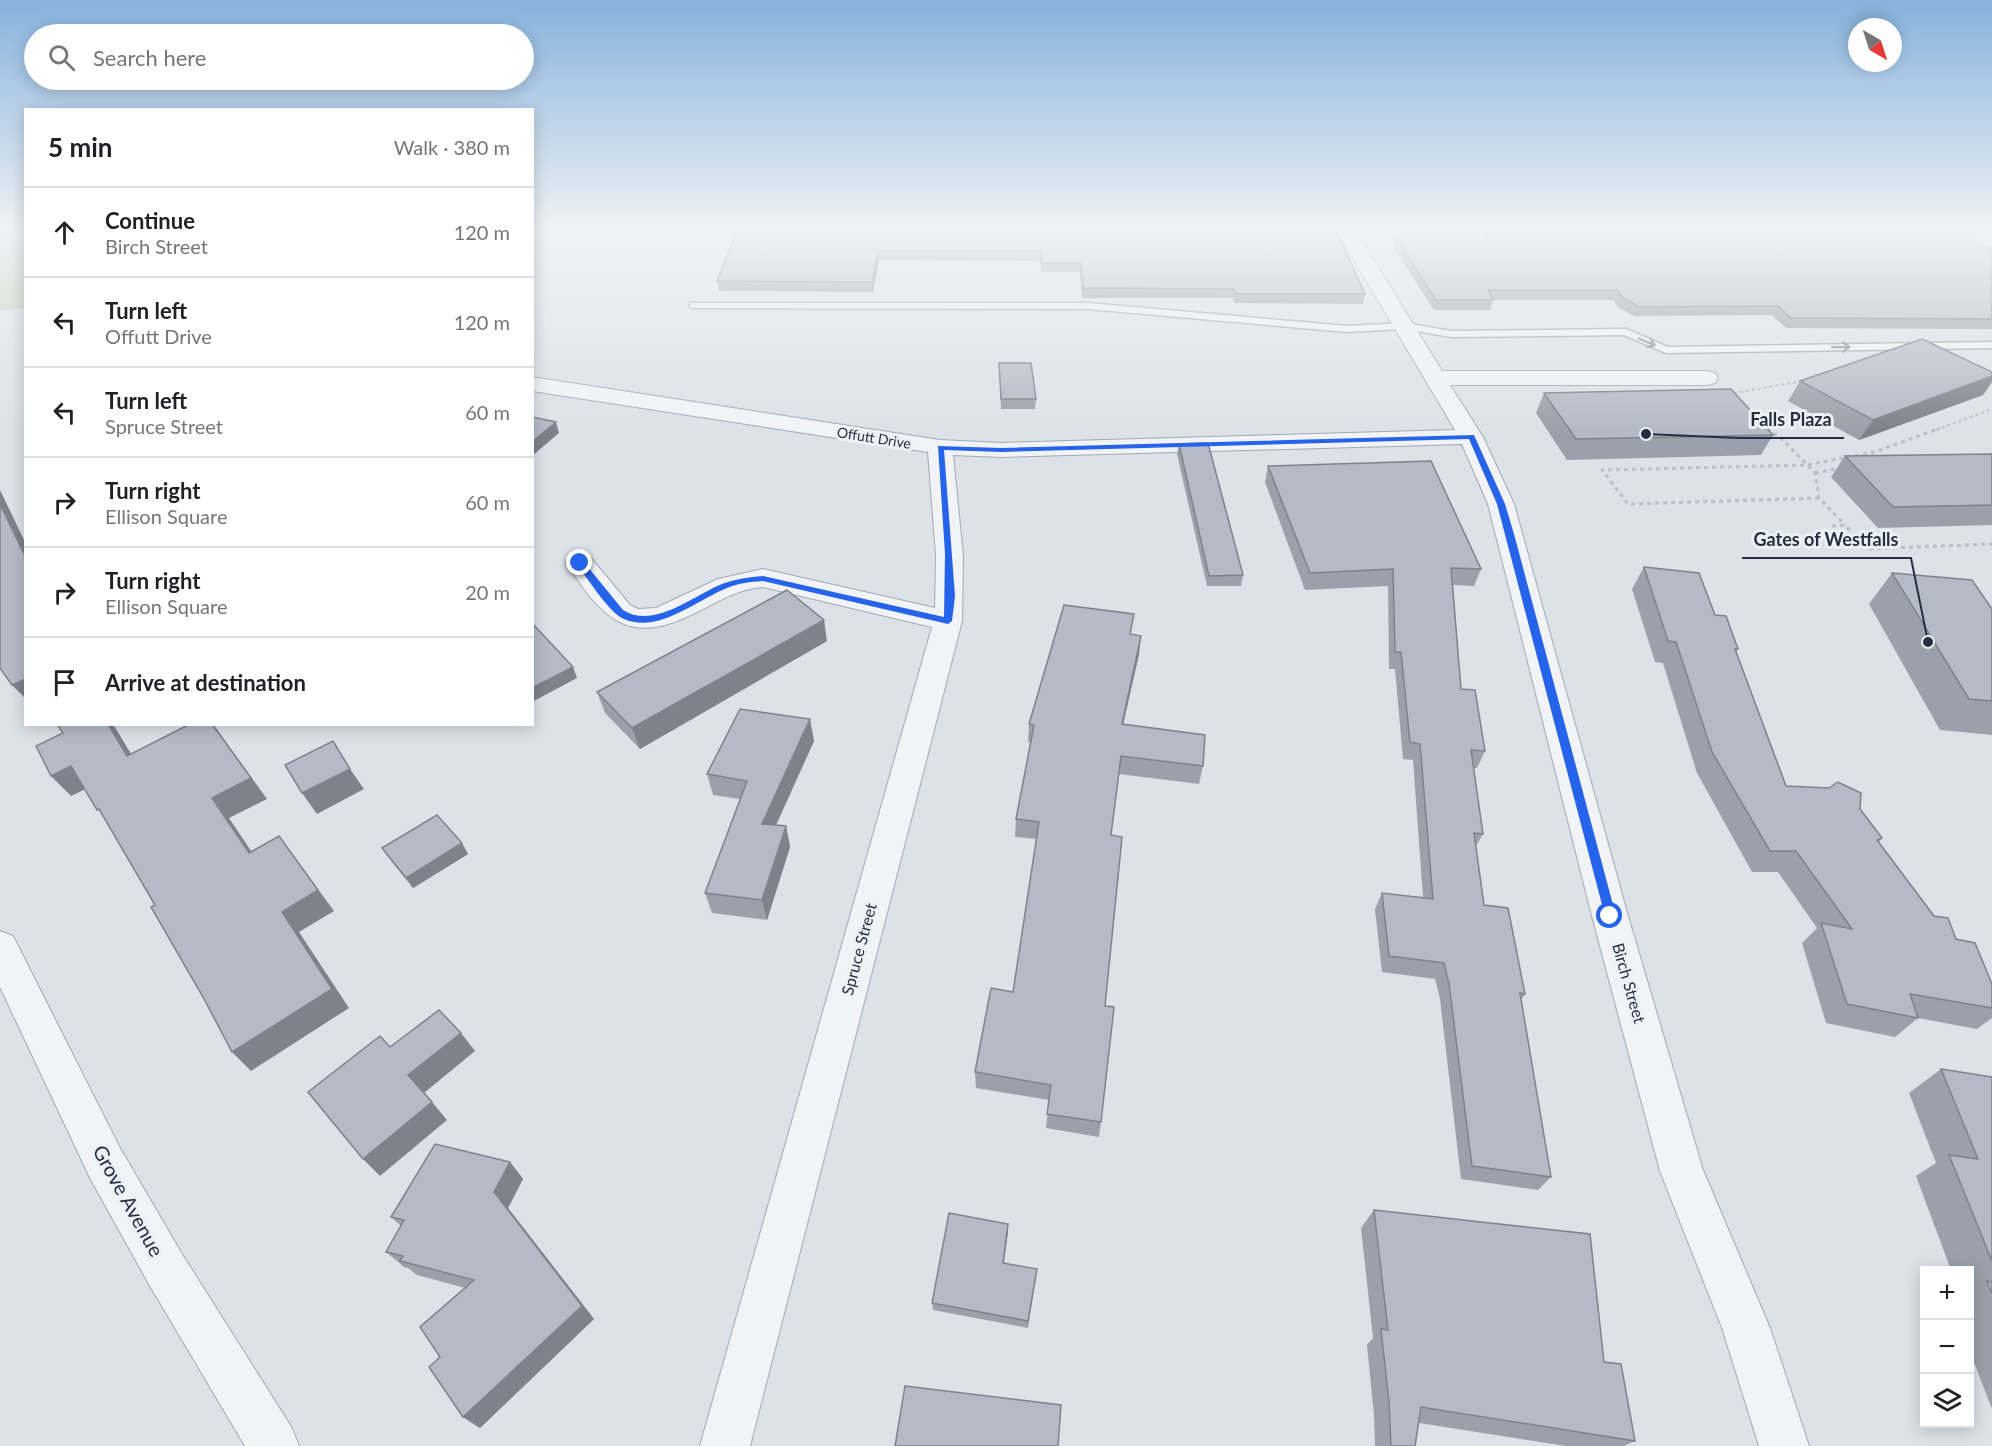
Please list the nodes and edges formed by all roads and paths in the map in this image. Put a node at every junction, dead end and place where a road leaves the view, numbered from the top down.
1 (1386, 295) edge
2 (693, 305) dead end
3 (1405, 326) junction
4 (1992, 345) edge
5 (1438, 378) junction
6 (1707, 378) joint
7 (1812, 378) edge
8 (534, 384) edge
9 (1992, 409) edge
10 (1756, 420) edge
11 (1472, 437) junction
12 (940, 447) junction
13 (1807, 465) junction
14 (1848, 468) edge
15 (1815, 473) junction
16 (1819, 498) junction
17 (1832, 525) dead end
18 (1845, 525) junction
19 (1992, 544) edge
20 (580, 563) dead end
21 (948, 621) junction
22 (0, 947) edge
23 (274, 1446) edge
24 (725, 1446) edge
25 (1784, 1446) edge

1 - 3 street, Birch Street
2 - 3 lane
3 -> 4 lane
3 - 5 street, Birch Street
5 - 6 street
5 - 11 street, Birch Street
6 - 7 path
8 - 12 street, Offutt Drive
9 - 13 path
10 - 13 path
11 - 12 street, Offutt Drive
11 - 25 street, Birch Street
12 - 21 street, Spruce Street
13 - 15 path
13 - 16 path
14 - 15 path
15 - 16 path
16 - 18 path
17 - 18 path
18 - 19 path
20 - 21 street
21 - 24 street, Spruce Street
22 - 23 street, Grove Avenue

